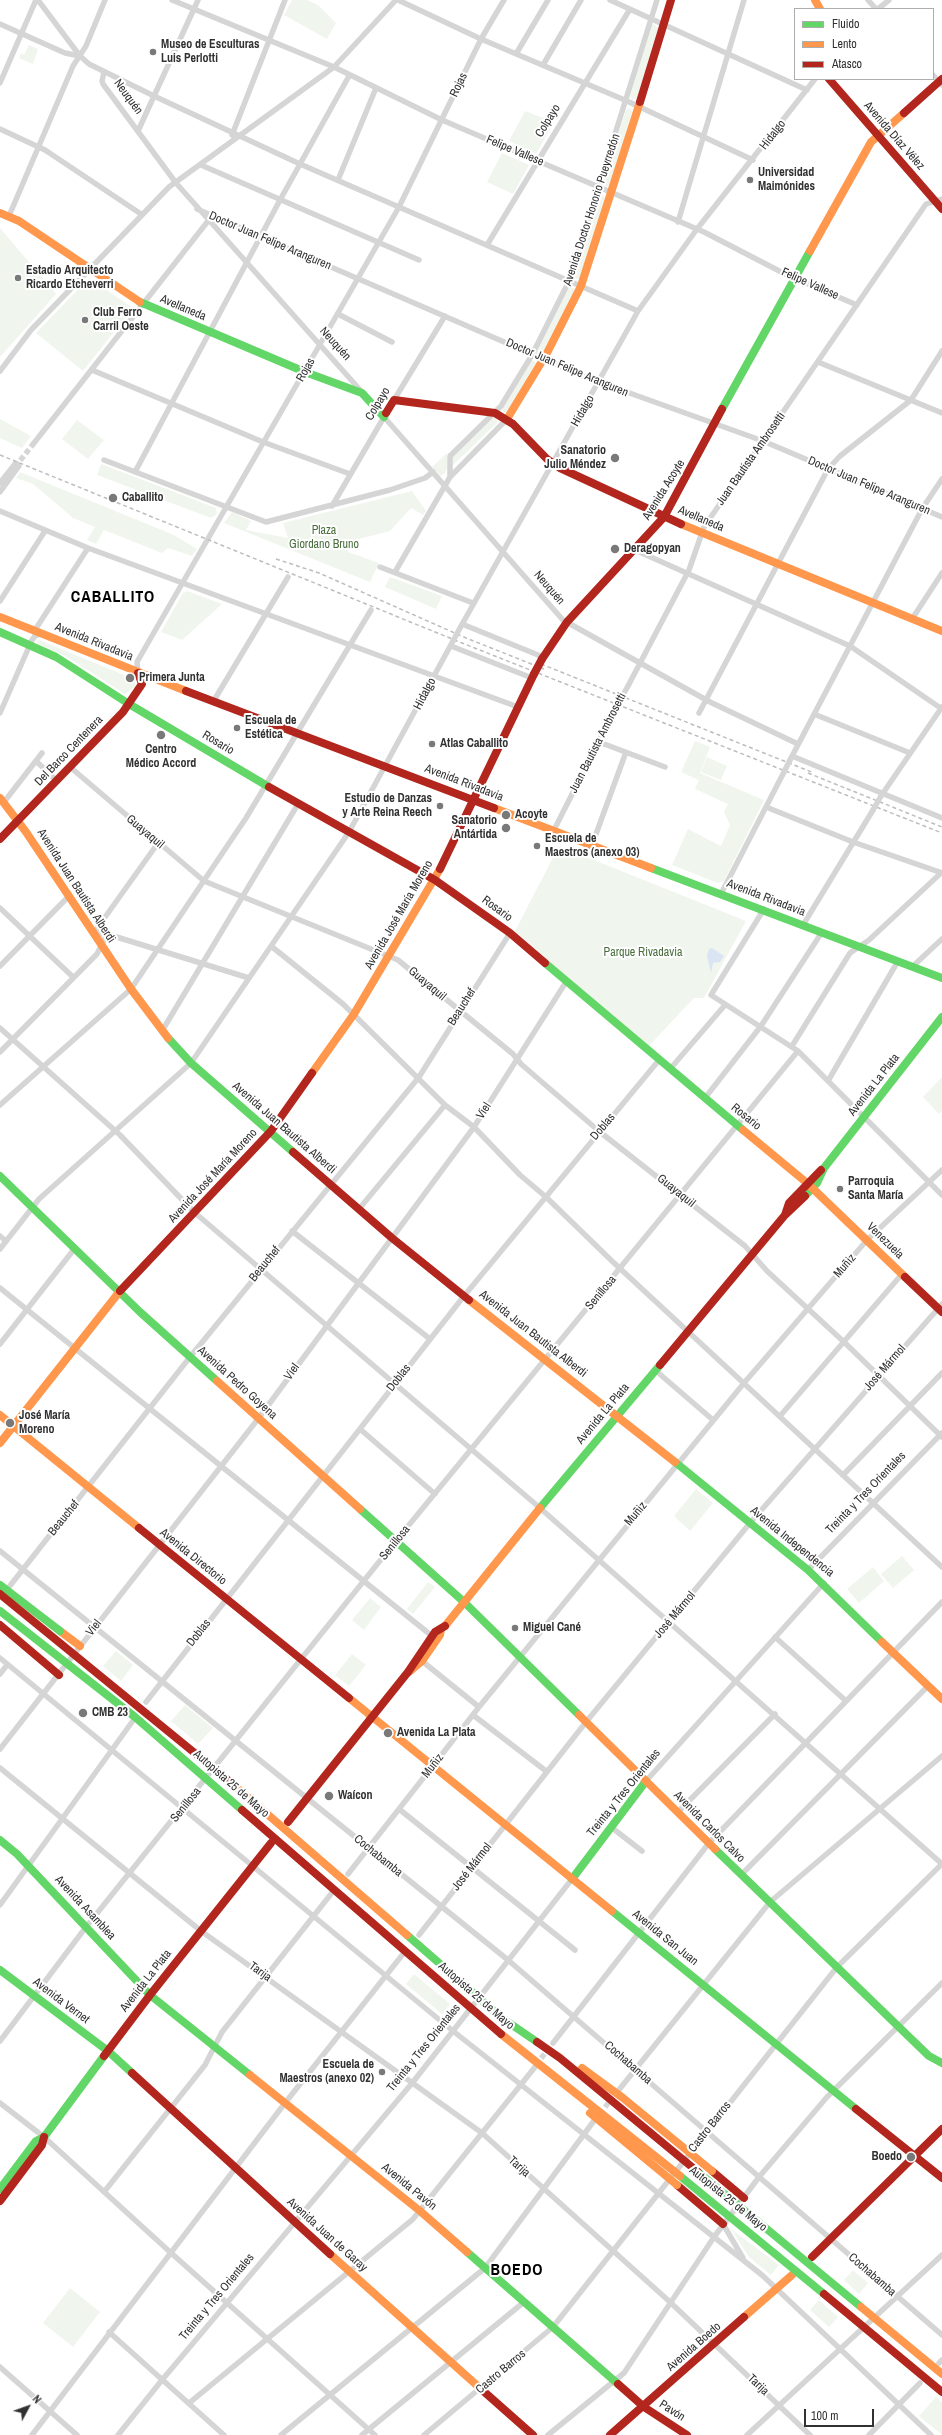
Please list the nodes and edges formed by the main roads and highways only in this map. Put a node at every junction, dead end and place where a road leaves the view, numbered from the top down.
1 (671, 0) edge
2 (829, 80) edge
3 (941, 82) edge
4 (879, 136) junction
5 (939, 200) edge
6 (942, 209) edge
7 (0, 213) edge
8 (362, 393) joint
9 (394, 400) joint
10 (384, 417) joint
11 (507, 419) junction
12 (664, 517) junction
13 (0, 617) edge
14 (942, 631) edge
15 (0, 632) edge
16 (138, 673) junction
17 (129, 704) junction
18 (2, 800) edge
19 (474, 800) junction
20 (18, 820) junction
21 (0, 839) edge
22 (435, 880) junction
23 (942, 978) edge
24 (942, 1017) edge
25 (271, 1132) junction
26 (0, 1176) edge
27 (810, 1185) junction
28 (119, 1292) junction
29 (941, 1308) edge
30 (0, 1415) edge
31 (618, 1415) junction
32 (13, 1426) junction
33 (0, 1444) edge
34 (0, 1585) edge
35 (0, 1594) edge
36 (464, 1602) junction
37 (0, 1611) edge
38 (0, 1625) edge
39 (441, 1629) junction
40 (432, 1636) junction
41 (80, 1646) road end
42 (423, 1658) junction
43 (408, 1672) junction
44 (59, 1674) road end
45 (942, 1699) edge
46 (372, 1717) junction
47 (645, 1783) junction
48 (288, 1822) dead end
49 (0, 1840) edge
50 (272, 1843) dead end
51 (572, 1879) junction
52 (0, 1970) edge
53 (150, 1995) junction
54 (512, 2043) junction
55 (108, 2051) junction
56 (560, 2058) junction
57 (942, 2063) edge
58 (942, 2128) edge
59 (44, 2136) junction
60 (915, 2155) junction
61 (942, 2178) edge
62 (0, 2189) edge
63 (744, 2198) road end
64 (0, 2201) edge
65 (724, 2224) road end
66 (812, 2257) dead end
67 (792, 2275) dead end
68 (942, 2374) edge
69 (942, 2392) edge
70 (644, 2407) junction
71 (533, 2435) edge
72 (610, 2435) edge
73 (687, 2435) edge

1 - 11 main road, Avenida Doctor Honorio Pueyrredón
2 - 4 main road, Avenida Díaz Vélez
3 - 4 main road
4 - 5 main road, Avenida Díaz Vélez
4 - 12 main road, Avenida Acoyte
5 - 6 main road, Avenida Díaz Vélez
7 - 8 main road, Avellaneda
8 - 10 main road, Neuquén
9 - 10 main road, Colpayo
9 - 11 main road, Avellaneda
11 - 12 main road, Avellaneda
12 - 14 main road, Avellaneda
12 - 19 main road, Avenida Acoyte, bridge
13 - 16 main road, Avenida Rivadavia
15 - 17 main road
16 - 17 main road, Del Barco Centenera
16 - 19 main road, Avenida Rivadavia
17 - 20 main road, Del Barco Centenera
17 - 22 main road, Rosario
18 - 20 main road, Avenida Juan Bautista Alberdi
19 - 22 main road, Avenida José María Moreno
19 - 23 main road, Avenida Rivadavia
20 - 21 main road, Del Barco Centenera
20 - 25 main road, Avenida Juan Bautista Alberdi
22 - 25 main road, Avenida José María Moreno
22 - 27 main road, Rosario
24 - 27 main road, Avenida La Plata
25 - 28 main road, Avenida José María Moreno
25 - 31 main road, Avenida Juan Bautista Alberdi
26 - 28 main road, Avenida Pedro Goyena
27 - 29 main road, Venezuela
27 - 31 main road, Avenida La Plata
28 - 32 main road, Avenida José María Moreno
28 - 36 main road, Avenida Pedro Goyena
30 - 32 main road, Avenida Directorio
31 - 36 main road, Avenida La Plata
31 - 45 main road, Avenida Independencia
32 - 33 main road, Avenida José María Moreno
32 - 46 main road, Avenida Directorio
34 - 41 main road, bridge
35 - 56 main road, Autopista 25 de Mayo, bridge
36 - 39 main road, Avenida La Plata
36 - 47 main road, Avenida Carlos Calvo
37 - 54 main road, Autopista 25 de Mayo, bridge
38 - 44 main road
39 - 40 main road, Avenida La Plata
39 - 42 main road, Avenida La Plata
40 - 42 main road
40 - 43 main road, Avenida La Plata
42 - 43 main road, Avenida La Plata
43 - 46 main road, Avenida La Plata
46 - 48 main road, Avenida La Plata
46 - 51 main road, Avenida San Juan
47 - 51 main road, Treinta y Tres Orientales
47 - 57 main road, Avenida Carlos Calvo
49 - 53 main road, Avenida Asamblea
50 - 53 main road, Avenida La Plata
51 - 60 main road, Avenida San Juan
52 - 55 main road, Avenida Vernet
53 - 55 main road, Avenida La Plata
53 - 70 main road, Avenida Pavón
54 - 65 main road, bridge
54 - 69 main road, Autopista 25 de Mayo, bridge
55 - 59 main road, Avenida La Plata
55 - 71 main road, Avenida Juan de Garay
56 - 63 main road, bridge
56 - 68 main road, Autopista 25 de Mayo, bridge
58 - 60 main road
59 - 62 main road, Avenida La Plata
59 - 64 main road, Avenida La Plata
60 - 61 main road, Avenida San Juan
60 - 66 main road
67 - 70 main road, Avenida Boedo
70 - 72 main road, Avenida Boedo
70 - 73 main road, Pavón

